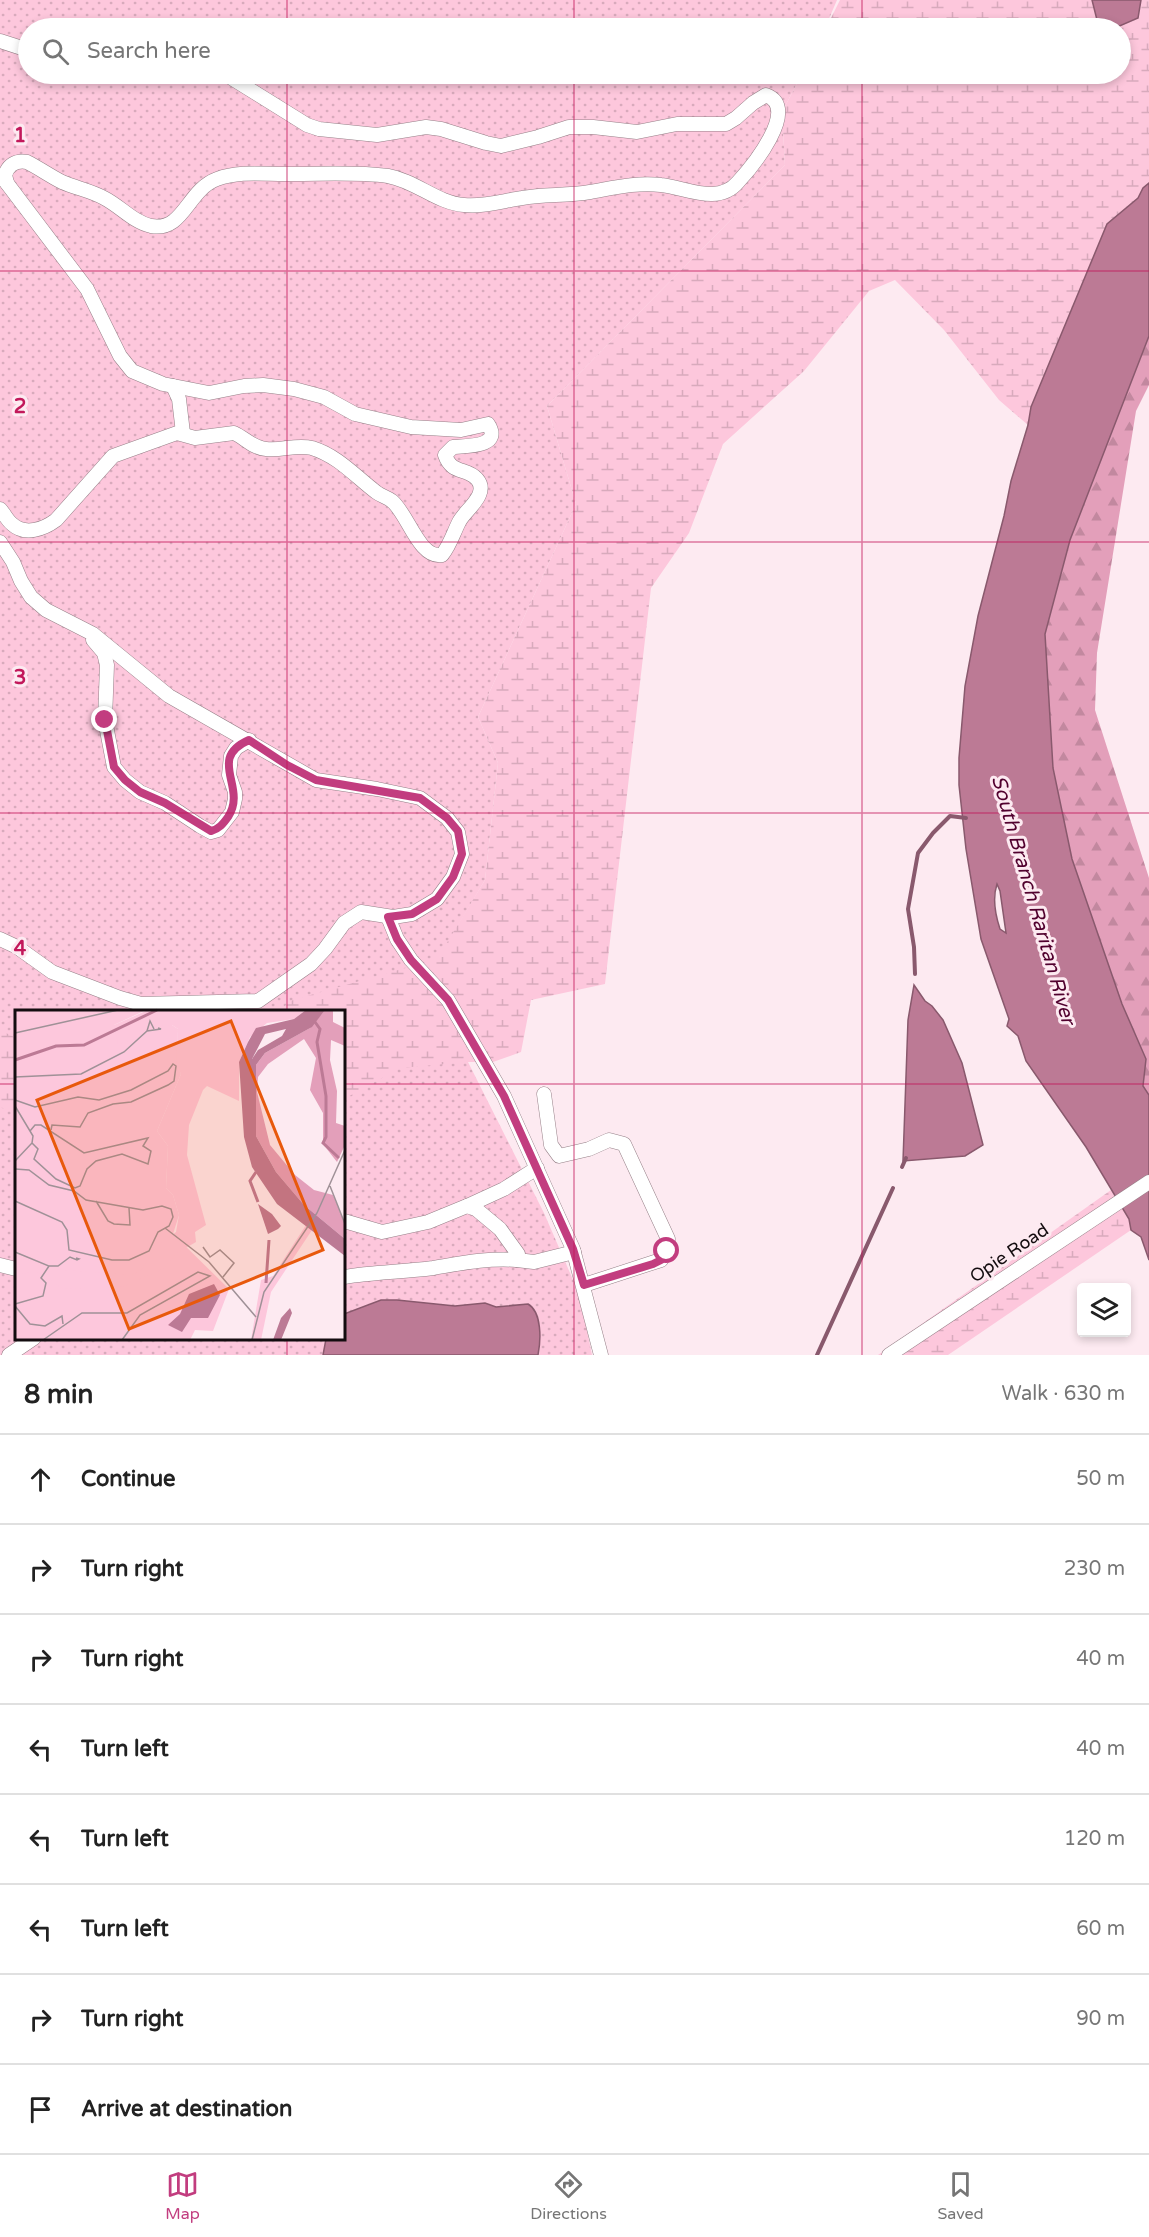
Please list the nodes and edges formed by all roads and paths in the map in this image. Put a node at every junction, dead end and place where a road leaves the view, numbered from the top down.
1 (0, 41) edge
2 (18, 47) edge
3 (241, 84) edge
4 (4, 178) edge
5 (172, 386) junction
6 (183, 433) junction
7 (0, 508) edge
8 (13, 525) junction
9 (1, 542) edge
10 (62, 618) junction
11 (249, 740) junction
12 (388, 917) junction
13 (0, 939) edge
14 (544, 1094) dead end
15 (537, 1168) junction
16 (1149, 1182) edge
17 (467, 1206) junction
18 (345, 1221) edge
19 (574, 1252) junction
20 (517, 1260) junction
21 (0, 1265) edge
22 (15, 1269) edge
23 (345, 1277) edge
24 (584, 1285) junction
25 (31, 1340) edge
26 (9, 1355) edge
27 (601, 1355) edge
28 (889, 1355) edge

1 - 2 street
3 - 4 street
4 - 5 street
5 - 6 street
5 - 6 street
6 - 8 street
7 - 8 street
8 - 9 street
9 - 10 street
10 - 11 street
10 - 11 street
11 - 12 street
12 - 13 street
12 - 15 street
14 - 24 street
15 - 17 street
15 - 19 street
16 - 28 street, Opie Road
17 - 18 street
17 - 20 street
19 - 20 street
19 - 24 street
20 - 23 street
21 - 22 street
24 - 27 street
25 - 26 street

